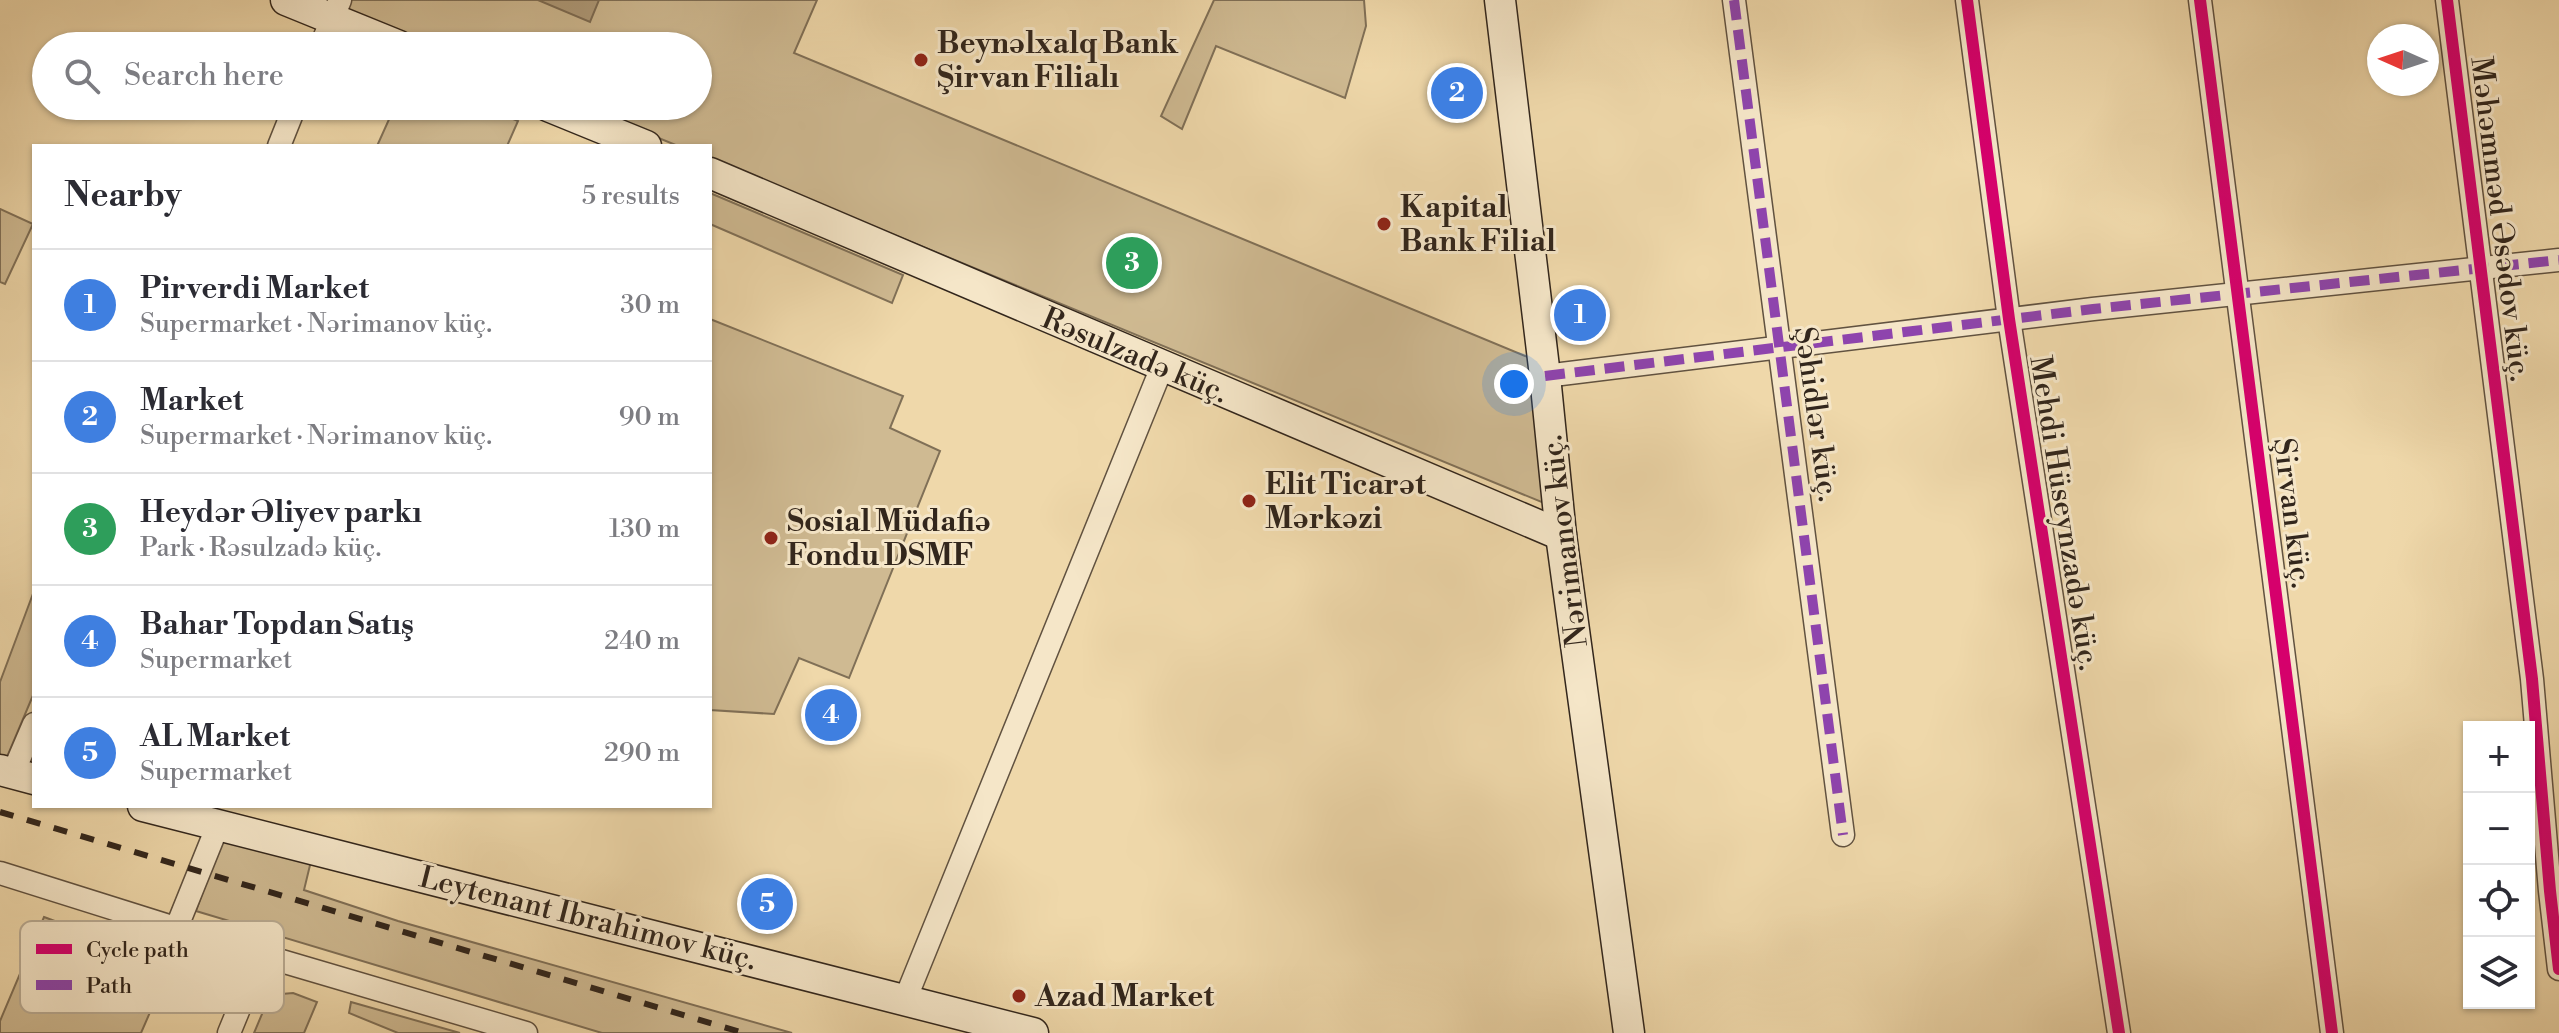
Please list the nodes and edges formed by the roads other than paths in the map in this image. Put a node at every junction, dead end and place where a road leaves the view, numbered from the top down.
1 (286, 0) edge
2 (1500, 0) edge
3 (1734, 0) edge
4 (1967, 0) edge
5 (2200, 0) edge
6 (2447, 0) edge
7 (331, 22) edge
8 (359, 32) edge
9 (289, 120) edge
10 (582, 120) edge
11 (280, 144) edge
12 (641, 144) edge
13 (712, 174) edge
14 (2559, 260) edge
15 (2480, 268) junction
16 (2239, 294) junction
17 (2009, 319) junction
18 (1778, 348) junction
19 (1162, 367) junction
20 (1545, 376) junction
21 (1561, 535) junction
22 (32, 730) edge
23 (16, 774) edge
24 (151, 808) edge
25 (218, 825) junction
26 (1843, 835) dead end
27 (0, 873) edge
28 (151, 921) edge
29 (179, 921) edge
30 (284, 962) edge
31 (2559, 969) edge
32 (905, 1000) junction
33 (237, 1013) edge
34 (229, 1033) edge
35 (526, 1033) edge
36 (1033, 1033) edge
37 (1629, 1033) edge
38 (2119, 1033) edge
39 (2332, 1033) edge

1 - 7 main road
2 - 20 main road, Nərimanov küç.
3 - 18 street, Şəhidlər küç.
4 - 17 street, Mehdi Hüseynzadə küç.
5 - 16 street, Şirvan küç.
6 - 15 street, Məhəmməd Əsədov küç.
7 - 8 main road
9 - 11 street
10 - 12 main road
13 - 19 main road, Rəsulzadə küç.
14 - 15 street
15 - 16 street
15 - 31 street, Məhəmməd Əsədov küç.
16 - 17 street
16 - 39 street, Şirvan küç.
17 - 18 street
17 - 38 street, Mehdi Hüseynzadə küç.
18 - 20 street
18 - 26 street, Şəhidlər küç.
19 - 21 main road, Rəsulzadə küç.
19 - 32 street
20 - 21 main road, Nərimanov küç.
21 - 37 main road, Nərimanov küç.
22 - 23 street
24 - 25 main road, Leytenant Ibrahimov küç.
25 - 29 street
25 - 32 main road, Leytenant Ibrahimov küç.
27 - 28 street
30 - 35 street
32 - 36 main road, Leytenant Ibrahimov küç.
33 - 34 street

